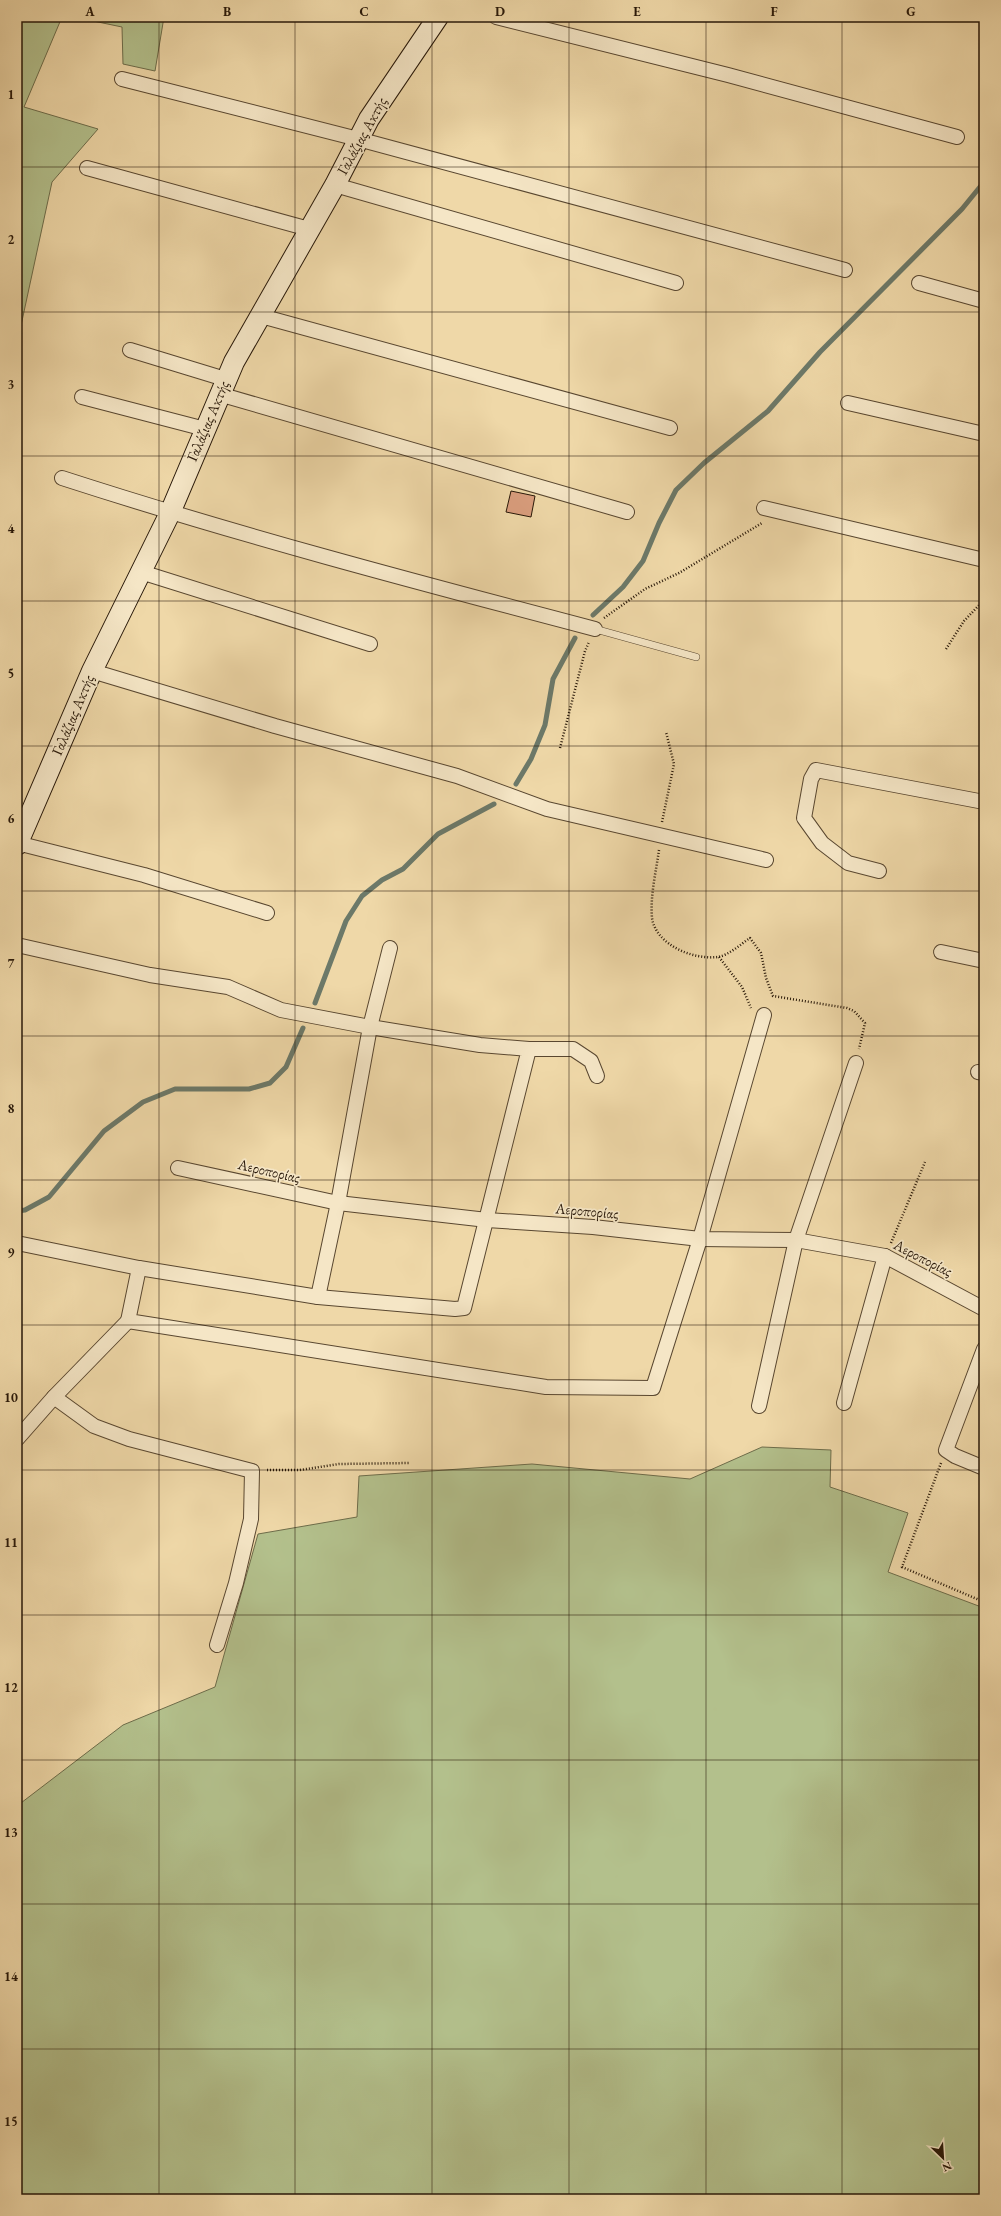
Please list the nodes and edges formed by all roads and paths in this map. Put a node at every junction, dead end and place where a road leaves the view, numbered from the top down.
1 (438, 17) edge
2 (496, 17) edge
3 (122, 79) dead end
4 (957, 136) dead end
5 (358, 139) junction
6 (87, 168) dead end
7 (335, 185) junction
8 (309, 229) junction
9 (845, 270) dead end
10 (676, 283) dead end
11 (919, 283) dead end
12 (984, 301) edge
13 (260, 316) junction
14 (130, 350) dead end
15 (222, 387) junction
16 (82, 397) dead end
17 (848, 403) dead end
18 (670, 428) dead end
19 (204, 429) junction
20 (984, 434) edge
21 (62, 478) dead end
22 (764, 508) dead end
23 (627, 512) dead end
24 (780, 512) junction
25 (170, 513) junction
26 (984, 560) edge
27 (141, 572) junction
28 (984, 600) edge
29 (595, 629) junction
30 (370, 644) dead end
31 (946, 649) dead end
32 (696, 657) dead end
33 (92, 671) junction
34 (666, 732) dead end
35 (560, 748) dead end
36 (984, 802) edge
37 (661, 836) junction
38 (17, 844) edge
39 (766, 860) dead end
40 (879, 871) dead end
41 (267, 913) dead end
42 (17, 946) edge
43 (390, 948) dead end
44 (941, 952) dead end
45 (719, 957) junction
46 (984, 961) edge
47 (764, 1015) dead end
48 (370, 1028) junction
49 (759, 1036) junction
50 (529, 1049) junction
51 (856, 1063) joint
52 (597, 1076) dead end
53 (925, 1162) dead end
54 (178, 1168) dead end
55 (338, 1204) junction
56 (487, 1220) junction
57 (700, 1238) junction
58 (796, 1240) junction
59 (17, 1243) edge
60 (885, 1256) junction
61 (139, 1268) junction
62 (318, 1297) junction
63 (984, 1309) edge
64 (128, 1321) junction
65 (984, 1349) edge
66 (54, 1397) junction
67 (844, 1402) dead end
68 (759, 1406) dead end
69 (17, 1439) edge
70 (946, 1450) junction
71 (410, 1463) dead end
72 (984, 1468) edge
73 (252, 1470) junction
74 (984, 1602) edge
75 (217, 1645) dead end

1 - 5 street, Γαλάζιας Ακτής
2 - 4 street
3 - 5 street
5 - 7 street, Γαλάζιας Ακτής
5 - 9 street
6 - 8 street
7 - 8 street, Γαλάζιας Ακτής
7 - 10 street
8 - 13 street, Γαλάζιας Ακτής
11 - 12 street
13 - 15 street, Γαλάζιας Ακτής
13 - 18 street
14 - 15 street
15 - 19 street, Γαλάζιας Ακτής
15 - 23 street
16 - 19 street
17 - 20 street
19 - 25 street, Γαλάζιας Ακτής
21 - 25 street
22 - 24 street
24 - 26 street
24 - 29 path
25 - 27 street, Γαλάζιας Ακτής
25 - 29 street
27 - 30 street
27 - 33 street, Γαλάζιας Ακτής
28 - 31 path
29 - 32 lane
29 - 35 path
33 - 37 street
33 - 38 street, Γαλάζιας Ακτής
34 - 37 path
36 - 40 street
37 - 39 street
37 - 45 path
38 - 41 street
42 - 48 street
43 - 48 street
44 - 46 street
45 - 49 path
45 - 51 path
47 - 49 street
48 - 50 street
48 - 55 street
49 - 57 street
50 - 52 street
50 - 56 street
51 - 58 street
53 - 60 path
54 - 55 street, Αεροπορίας
55 - 56 street, Αεροπορίας
55 - 62 street
56 - 57 street, Αεροπορίας
56 - 62 street
57 - 58 street, Αεροπορίας
57 - 64 street
58 - 60 street, Αεροπορίας
58 - 68 street
59 - 61 street
60 - 63 street, Αεροπορίας
60 - 67 street
61 - 62 street
61 - 64 street
64 - 66 street
65 - 70 street
66 - 69 street
66 - 73 street
70 - 72 street
70 - 74 path
71 - 73 path
73 - 75 street

